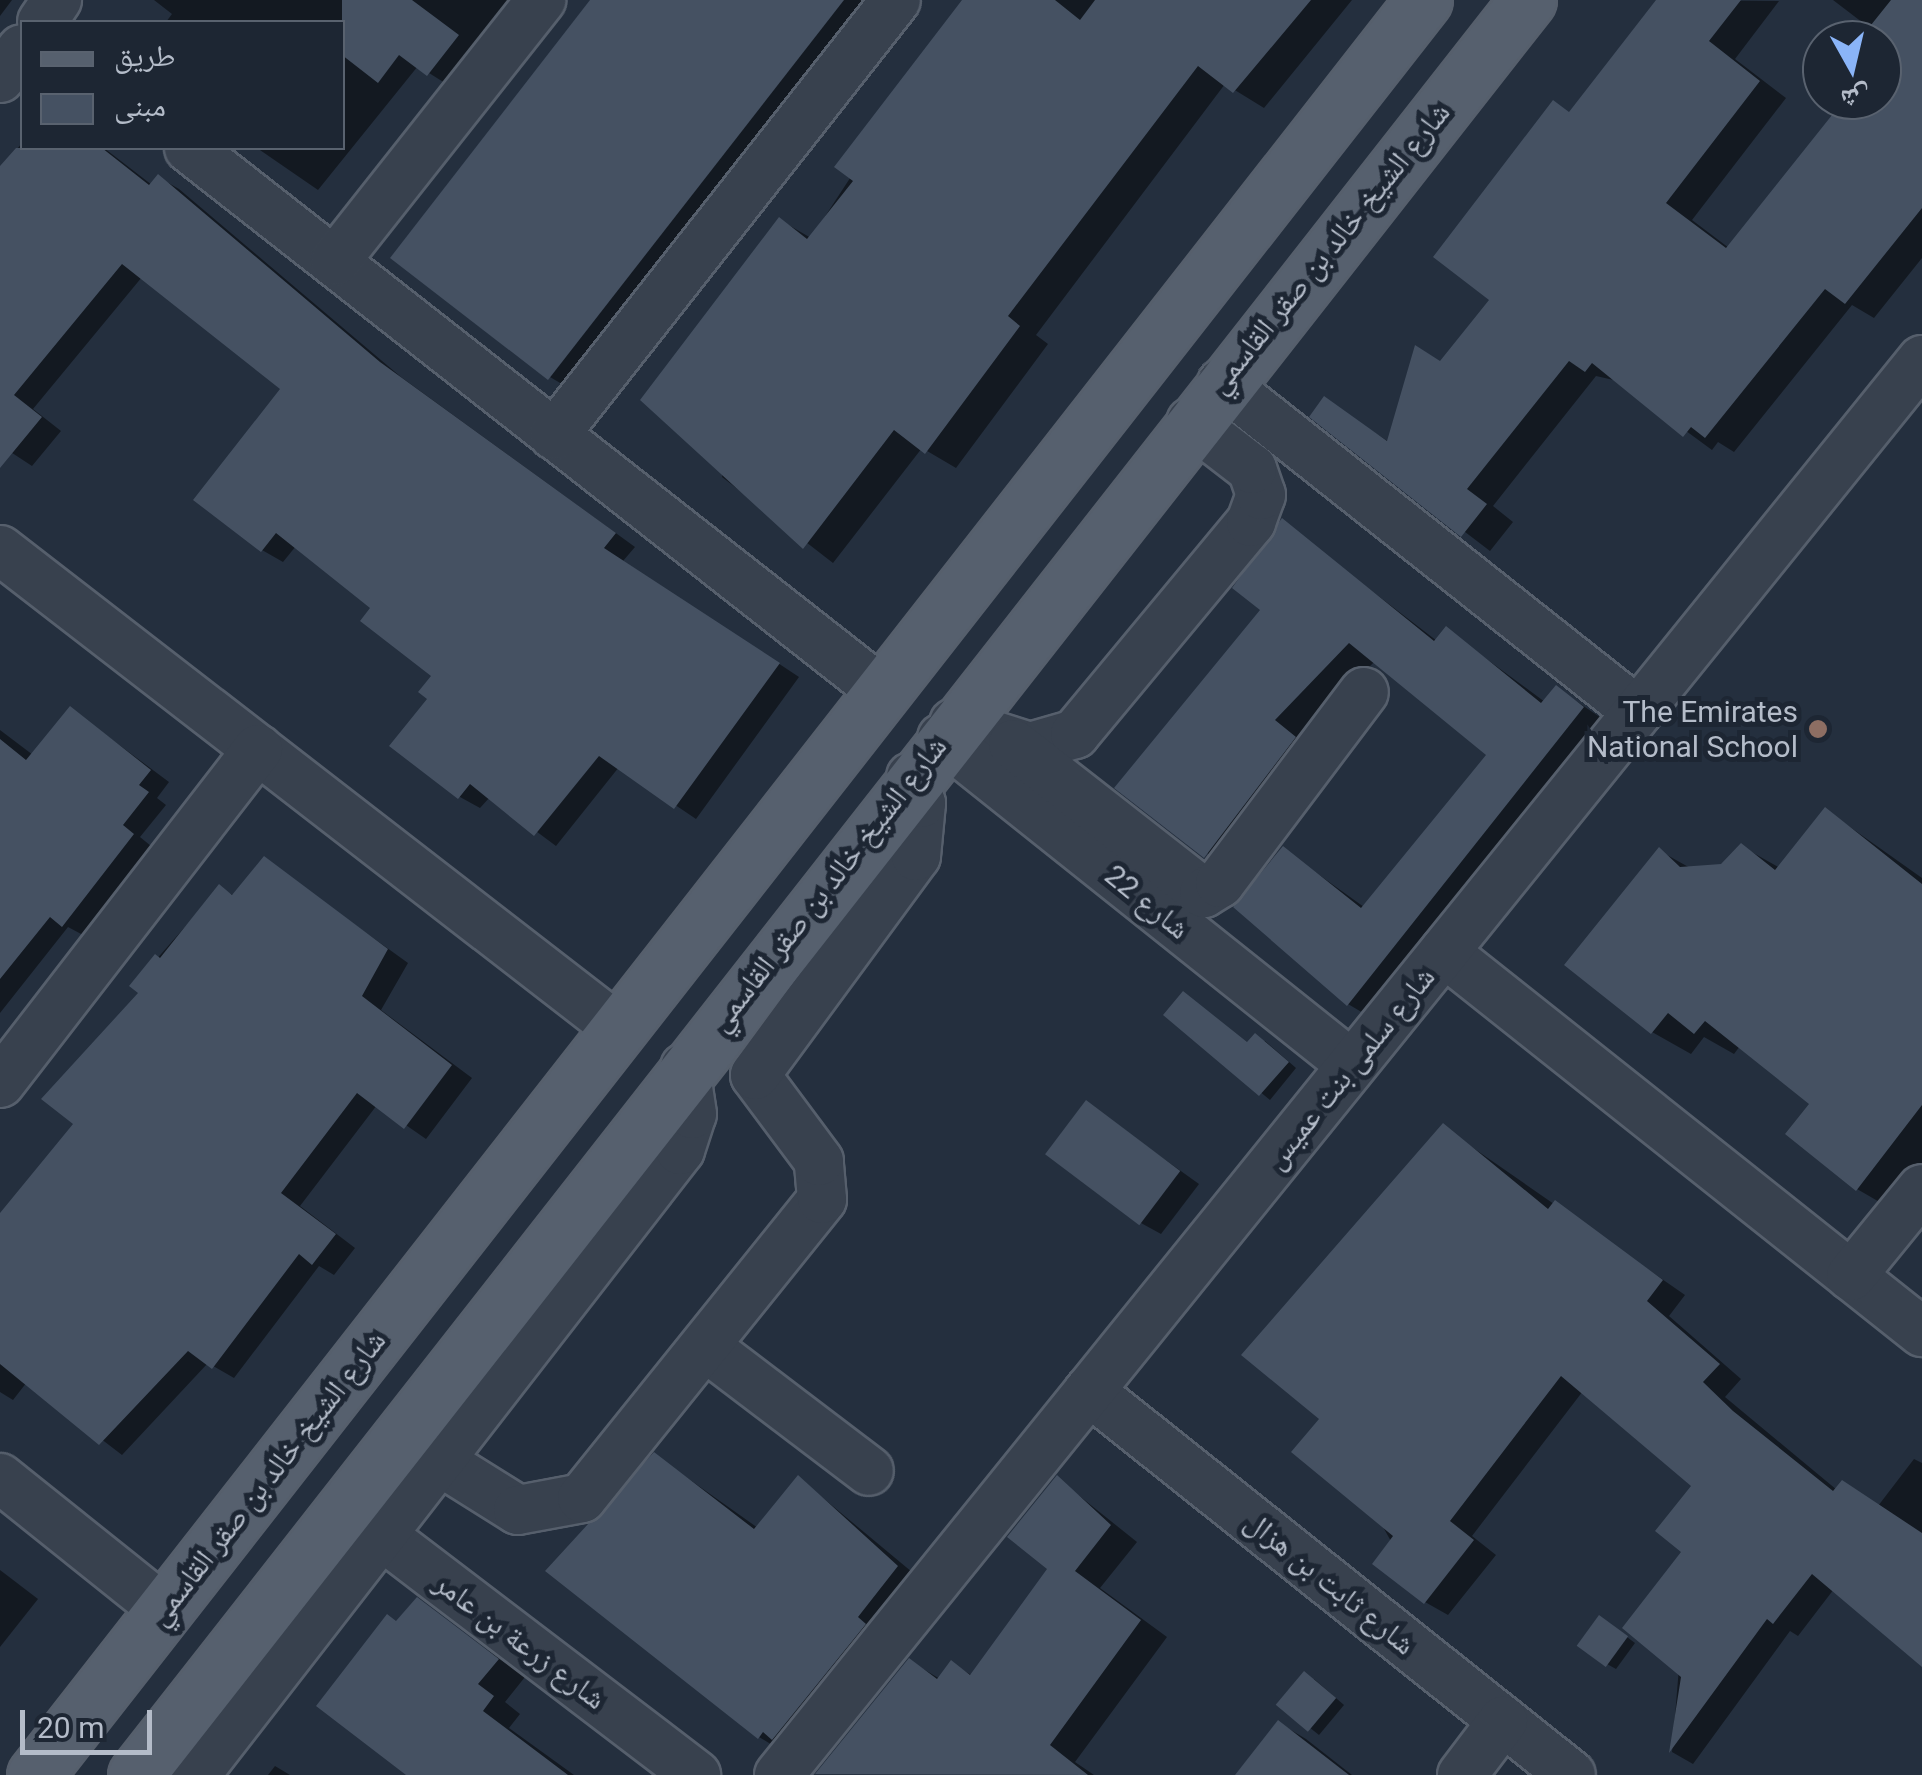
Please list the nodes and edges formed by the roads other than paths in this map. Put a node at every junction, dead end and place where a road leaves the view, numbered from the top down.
1 (541, 0) edge
2 (896, 0) edge
3 (1424, 0) edge
4 (1528, 0) edge
5 (20, 52) edge
6 (0, 78) edge
7 (192, 150) edge
8 (335, 261) junction
9 (1922, 360) edge
10 (1207, 402) junction
11 (554, 434) junction
12 (3, 558) edge
13 (882, 692) junction
14 (1364, 692) dead end
15 (1638, 712) junction
16 (1014, 744) junction
17 (936, 746) junction
18 (258, 750) junction
19 (1444, 952) junction
20 (619, 1029) junction
21 (1352, 1066) junction
22 (685, 1068) junction
23 (0, 1084) edge
24 (1922, 1190) edge
25 (1851, 1276) junction
26 (1922, 1332) edge
27 (708, 1348) junction
28 (1090, 1390) junction
29 (438, 1460) junction
30 (870, 1471) dead end
31 (0, 1478) edge
32 (363, 1521) junction
33 (164, 1610) junction
34 (1503, 1721) junction
35 (35, 1775) edge
36 (136, 1775) edge
37 (195, 1775) edge
38 (696, 1775) edge
39 (779, 1775) edge
40 (1462, 1775) edge
41 (1571, 1775) edge

1 - 8 street
2 - 11 street
3 - 13 main road, شارع الشيخ خالد بن صقر القاسمي
4 - 10 main road, شارع الشيخ خالد بن صقر القاسمي
5 - 6 street
7 - 8 street
8 - 11 street
9 - 15 street, شارع سلمى بنت عميس
10 - 15 street
10 - 16 street
10 - 17 main road, شارع الشيخ خالد بن صقر القاسمي
11 - 13 street
12 - 18 street
13 - 20 main road, شارع الشيخ خالد بن صقر القاسمي
14 - 16 street
15 - 19 street, شارع سلمى بنت عميس
16 - 17 street
17 - 21 street, شارع 22
17 - 22 main road, شارع الشيخ خالد بن صقر القاسمي
17 - 27 street
18 - 20 street
18 - 23 street
19 - 21 street, شارع سلمى بنت عميس
19 - 25 street
20 - 33 main road, شارع الشيخ خالد بن صقر القاسمي
21 - 28 street, شارع سلمى بنت عميس
22 - 29 street
22 - 32 main road, شارع الشيخ خالد بن صقر القاسمي
24 - 25 street
25 - 26 street
27 - 29 street
27 - 30 street
28 - 34 street, شارع ثابت بن هزال
28 - 39 street, شارع سلمى بنت عميس
29 - 32 street
31 - 33 street
32 - 36 main road, شارع الشيخ خالد بن صقر القاسمي
32 - 37 street
32 - 38 street, شارع زرعة بن عامر
33 - 35 main road, شارع الشيخ خالد بن صقر القاسمي
34 - 40 street
34 - 41 street, شارع ثابت بن هزال

